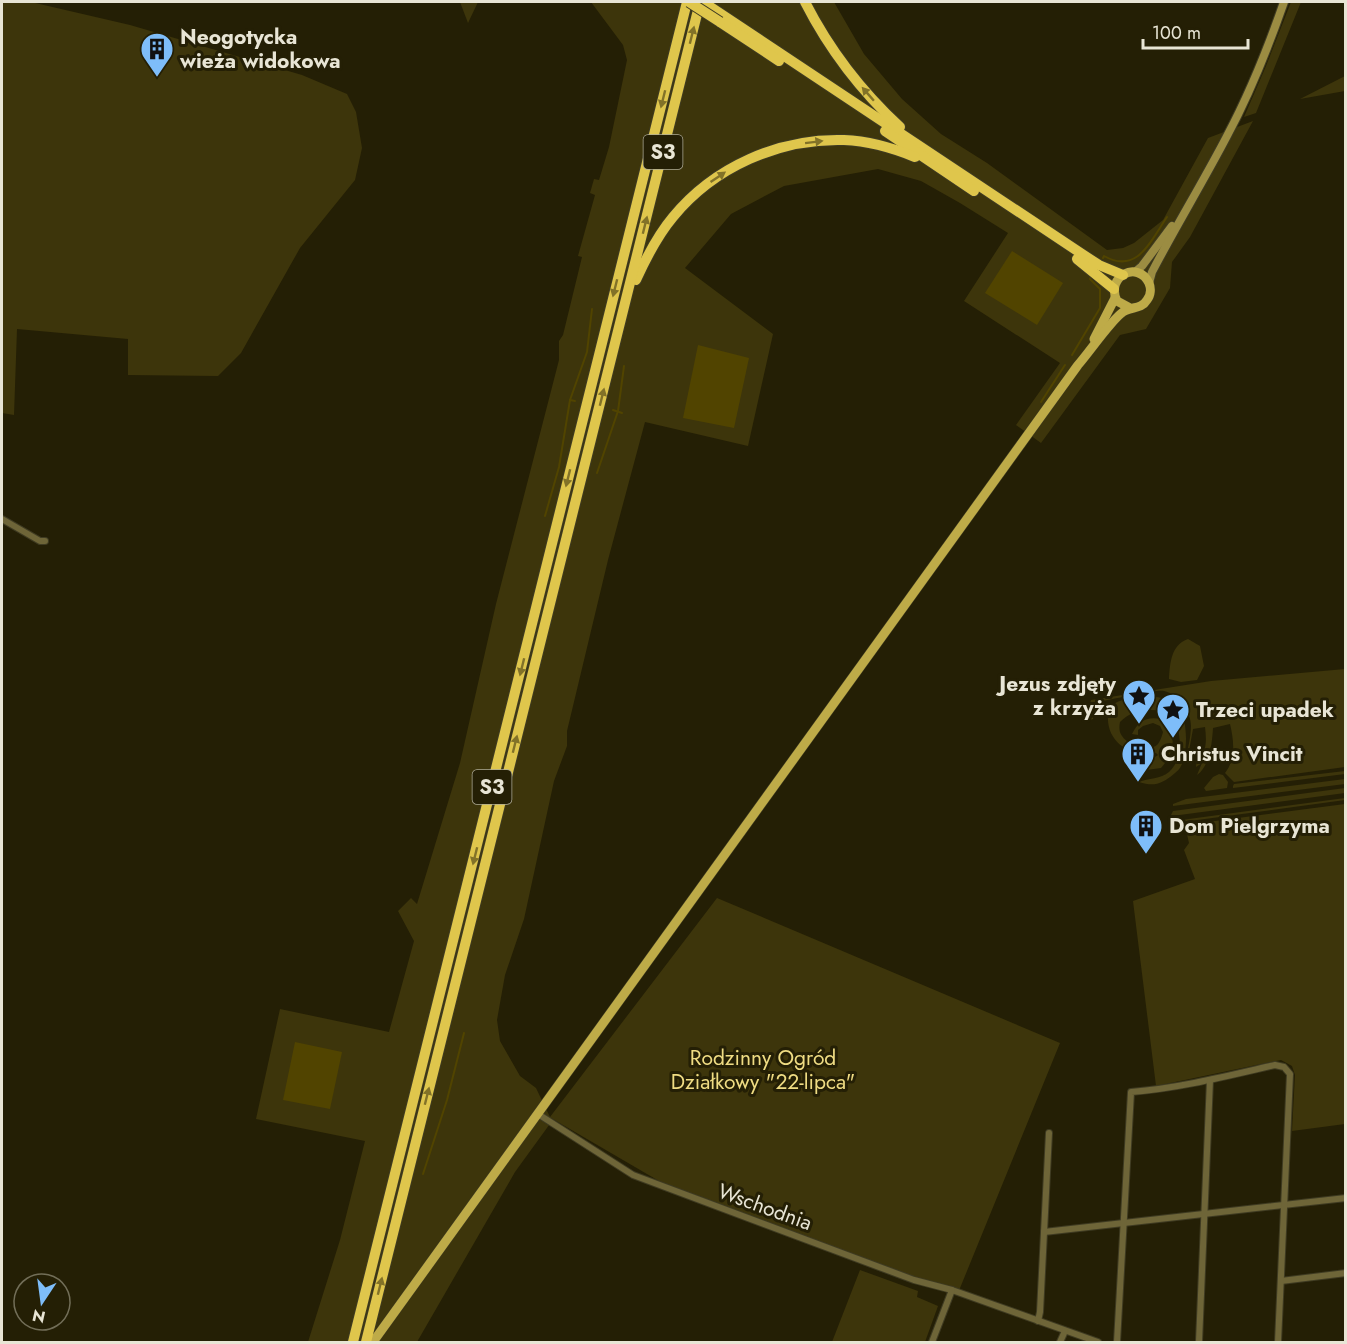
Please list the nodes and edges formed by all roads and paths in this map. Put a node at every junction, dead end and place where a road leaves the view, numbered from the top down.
1 (688, 2) edge
2 (702, 2) edge
3 (805, 2) edge
4 (1284, 2) edge
5 (721, 18) junction
6 (925, 149) junction
7 (930, 162) junction
8 (1192, 200) junction
9 (1135, 272) junction
10 (1123, 275) junction
11 (1149, 283) junction
12 (1114, 293) junction
13 (625, 302) junction
14 (1130, 308) junction
15 (1083, 360) junction
16 (2, 519) edge
17 (45, 541) dead end
18 (1210, 1080) junction
19 (538, 1114) junction
20 (1049, 1133) dead end
21 (1346, 1198) edge
22 (1284, 1205) junction
23 (1204, 1214) junction
24 (1124, 1224) junction
25 (1044, 1232) junction
26 (1346, 1273) edge
27 (1281, 1281) junction
28 (952, 1290) junction
29 (1038, 1322) junction
30 (1065, 1331) junction
31 (353, 1342) edge
32 (366, 1342) edge
33 (373, 1342) edge
34 (932, 1342) edge
35 (1060, 1342) edge
36 (1098, 1342) edge
37 (1117, 1342) edge
38 (1198, 1342) edge
39 (1278, 1342) edge

1 - 5 highway, bridge
1 -> 31 highway, S3
2 - 5 highway
13 -> 2 highway, S3
6 -> 3 highway
4 - 8 main road
5 - 6 highway
5 - 7 highway
6 - 10 highway
7 - 12 highway
13 -> 7 highway
8 - 9 main road
8 - 11 main road
9 - 10 main road
9 - 11 main road
10 - 12 main road
11 - 14 main road
12 - 14 main road
12 - 15 main road
32 -> 13 highway, S3
14 - 15 main road
15 - 19 main road
16 - 17 street
18 - 22 street
18 - 23 street
18 - 24 street
19 - 28 street, Wschodnia
19 - 33 main road
20 - 25 street
21 - 22 street
22 - 23 street
22 - 27 street
23 - 24 street
23 - 38 street
24 - 25 street
24 - 37 street
25 - 29 street
26 - 27 street
27 - 39 street
28 - 29 street, Wschodnia
28 - 34 street
29 - 30 street, Wschodnia
30 - 35 street
30 - 36 street, Wschodnia

